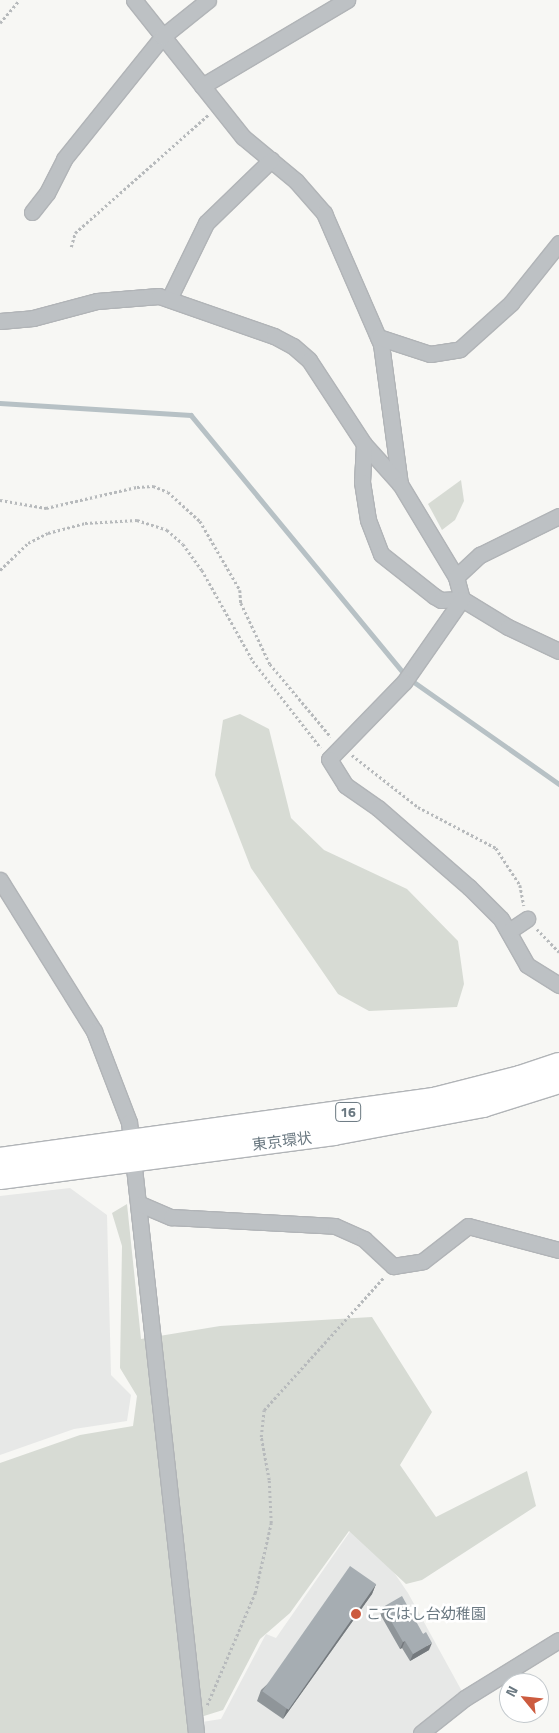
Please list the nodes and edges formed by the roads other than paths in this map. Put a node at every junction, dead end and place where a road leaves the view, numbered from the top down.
1 (134, 0) edge
2 (208, 0) edge
3 (347, 0) edge
4 (162, 37) junction
5 (202, 86) junction
6 (271, 160) junction
7 (32, 212) dead end
8 (559, 243) edge
9 (169, 299) junction
10 (0, 321) edge
11 (378, 336) junction
12 (364, 444) junction
13 (400, 484) junction
14 (559, 516) edge
15 (456, 577) junction
16 (462, 599) junction
17 (559, 651) edge
18 (0, 880) edge
19 (527, 919) road end
20 (509, 931) junction
21 (559, 985) edge
22 (559, 1064) edge
23 (559, 1082) edge
24 (134, 1151) junction
25 (0, 1160) edge
26 (0, 1178) edge
27 (140, 1204) junction
28 (559, 1250) edge
29 (559, 1640) edge
30 (196, 1732) edge
31 (421, 1733) edge

1 - 4 street
2 - 4 street
3 - 5 street
4 - 5 street
4 - 7 street
5 - 6 street
6 - 9 street
6 - 11 street
8 - 11 street
9 - 10 street
9 - 12 street
11 - 13 street
12 - 13 street
12 - 16 street
13 - 15 street
14 - 15 street
15 - 16 street
16 - 17 street
16 - 20 street
18 - 24 street
19 - 20 street
20 - 21 street
22 - 24 highway, 東京環状 / 16
23 - 24 highway, 東京環状 / 16
24 - 25 highway, 東京環状 / 16
24 - 26 highway, 東京環状 / 16
24 - 27 street
27 - 28 street
27 - 30 street
29 - 31 street

